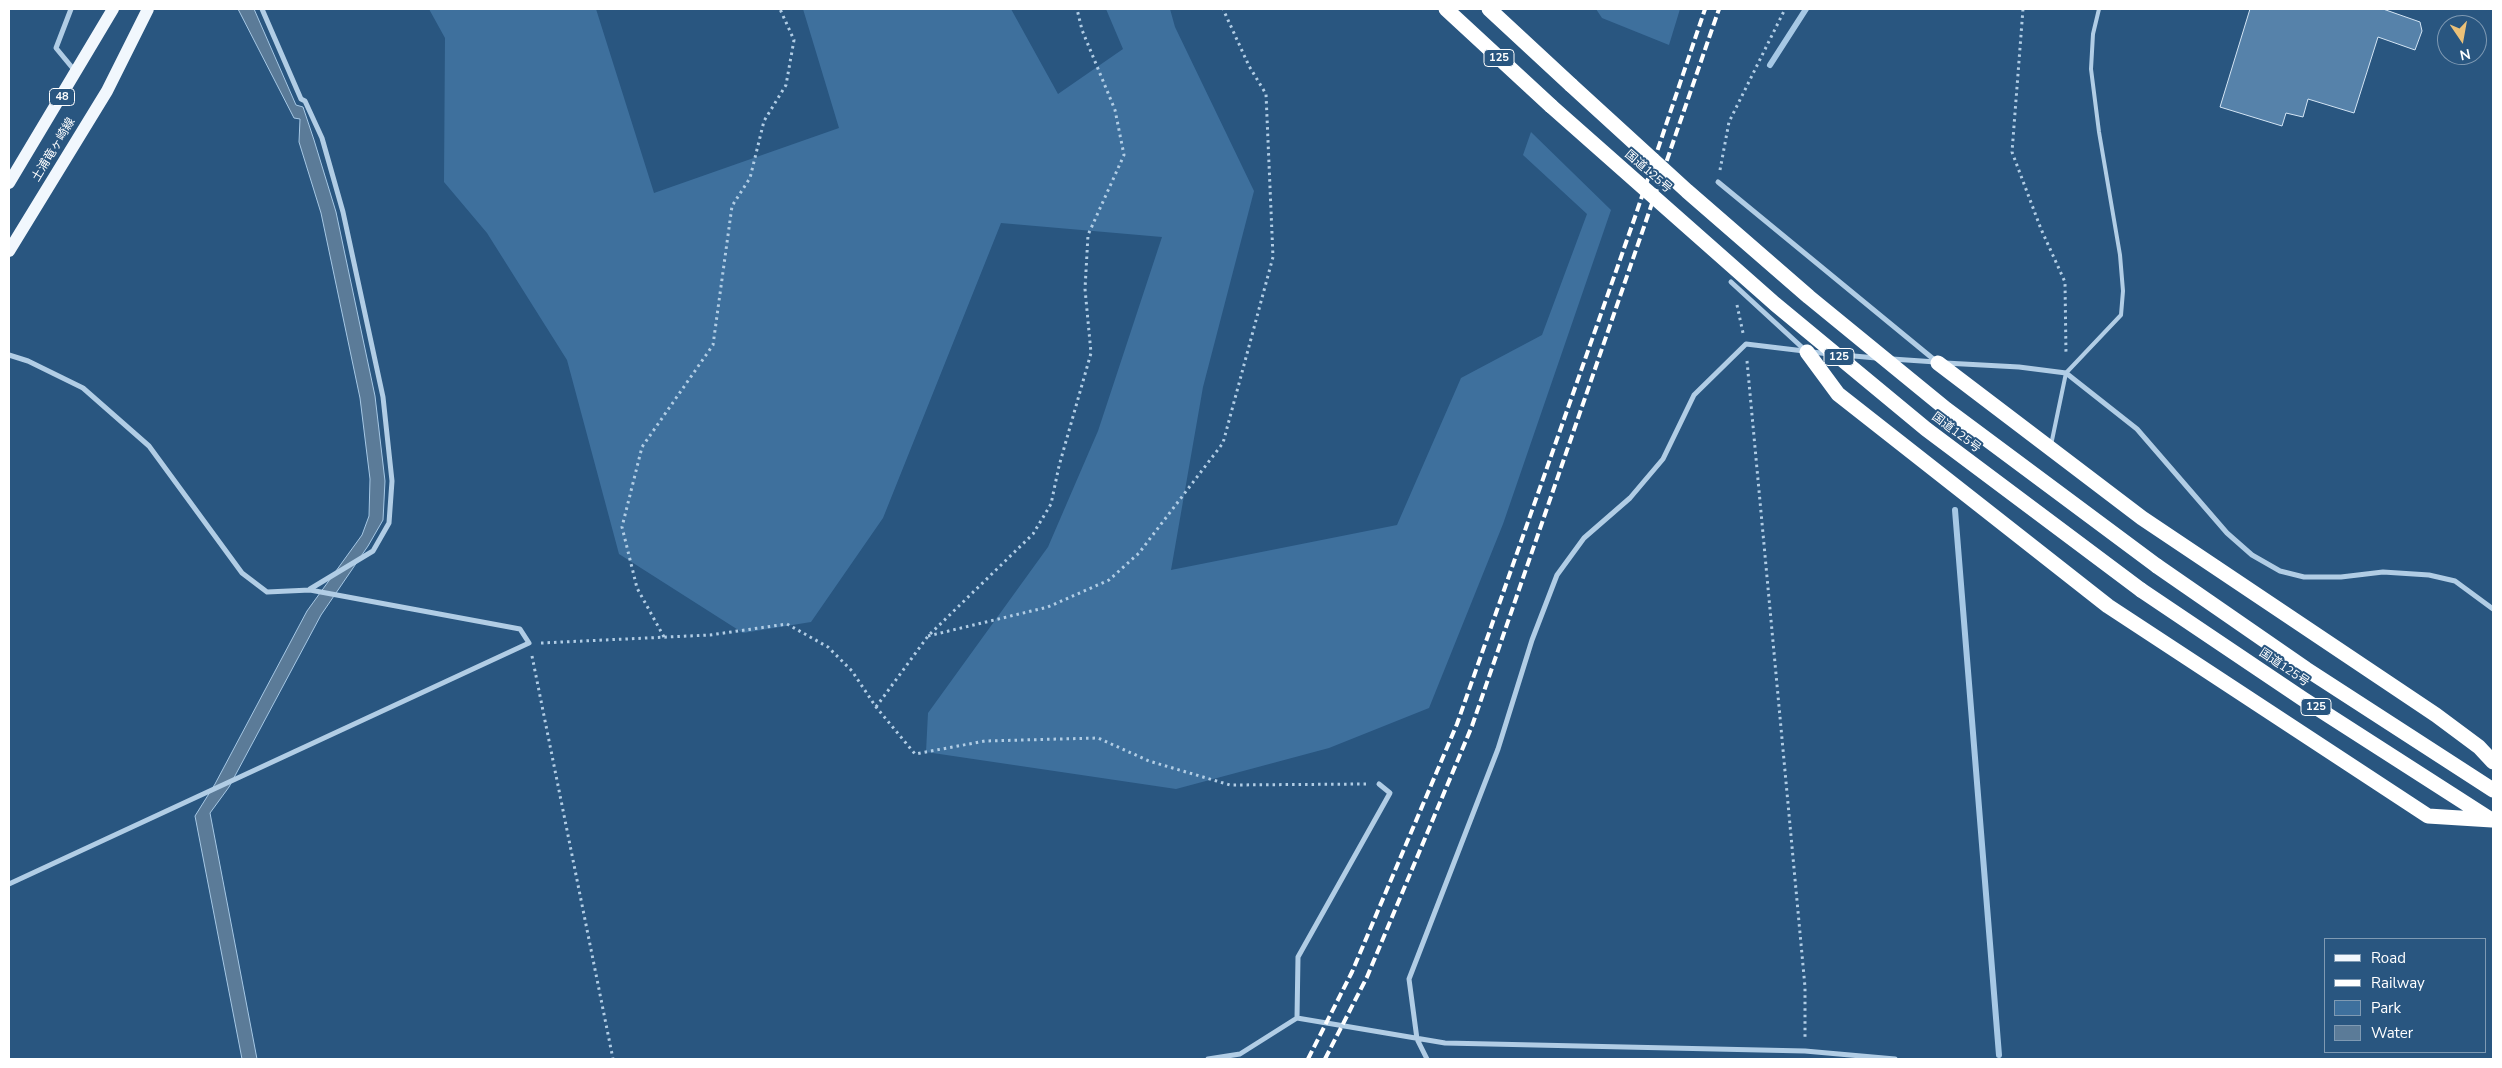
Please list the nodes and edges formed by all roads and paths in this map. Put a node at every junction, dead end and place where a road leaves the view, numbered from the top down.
1 (71, 9) edge
2 (113, 9) edge
3 (148, 9) edge
4 (262, 9) edge
5 (780, 9) edge
6 (1077, 9) edge
7 (1223, 9) edge
8 (1446, 9) edge
9 (1489, 9) edge
10 (1785, 9) edge
11 (2023, 9) edge
12 (2098, 9) edge
13 (76, 73) junction
14 (1718, 182) joint
15 (9, 183) edge
16 (9, 251) edge
17 (1732, 282) dead end
18 (1746, 344) junction
19 (1807, 352) junction
20 (9, 356) edge
21 (1938, 363) junction
22 (2066, 373) junction
23 (2051, 448) junction
24 (310, 590) junction
25 (2493, 609) edge
26 (928, 636) junction
27 (664, 637) junction
28 (529, 643) junction
29 (876, 707) junction
30 (2493, 762) edge
31 (1379, 784) joint
32 (2493, 790) edge
33 (2492, 820) edge
34 (9, 884) edge
35 (1297, 1018) junction
36 (1417, 1039) junction
37 (1805, 1051) junction
38 (1427, 1058) edge
39 (613, 1059) edge
40 (1208, 1059) edge
41 (1895, 1059) edge

1 - 13 street
2 - 13 main road, 土浦竜ヶ崎線 / 48
3 - 16 main road, 土浦竜ヶ崎線
4 - 24 street
5 - 27 path
6 - 26 path
7 - 26 path
8 - 33 highway, 国道125号 / 125, bridge
9 - 32 highway, 国道125号 / 125, bridge
10 - 14 path
11 - 22 path
12 - 22 lane
13 - 15 main road, 土浦竜ヶ崎線 / 48
14 - 21 street
17 - 19 street
18 - 19 street
18 - 36 street
18 - 37 path
19 - 21 street
19 - 33 highway
20 - 24 street
21 - 22 street
21 - 23 highway
22 - 23 lane
22 - 25 street
23 - 30 highway
24 - 28 street
26 - 29 path
27 - 28 path
27 - 29 path
28 - 34 street
28 - 39 path
29 - 31 path
31 - 35 street
35 - 36 street
35 - 40 street
36 - 37 street
36 - 38 street
37 - 41 street

